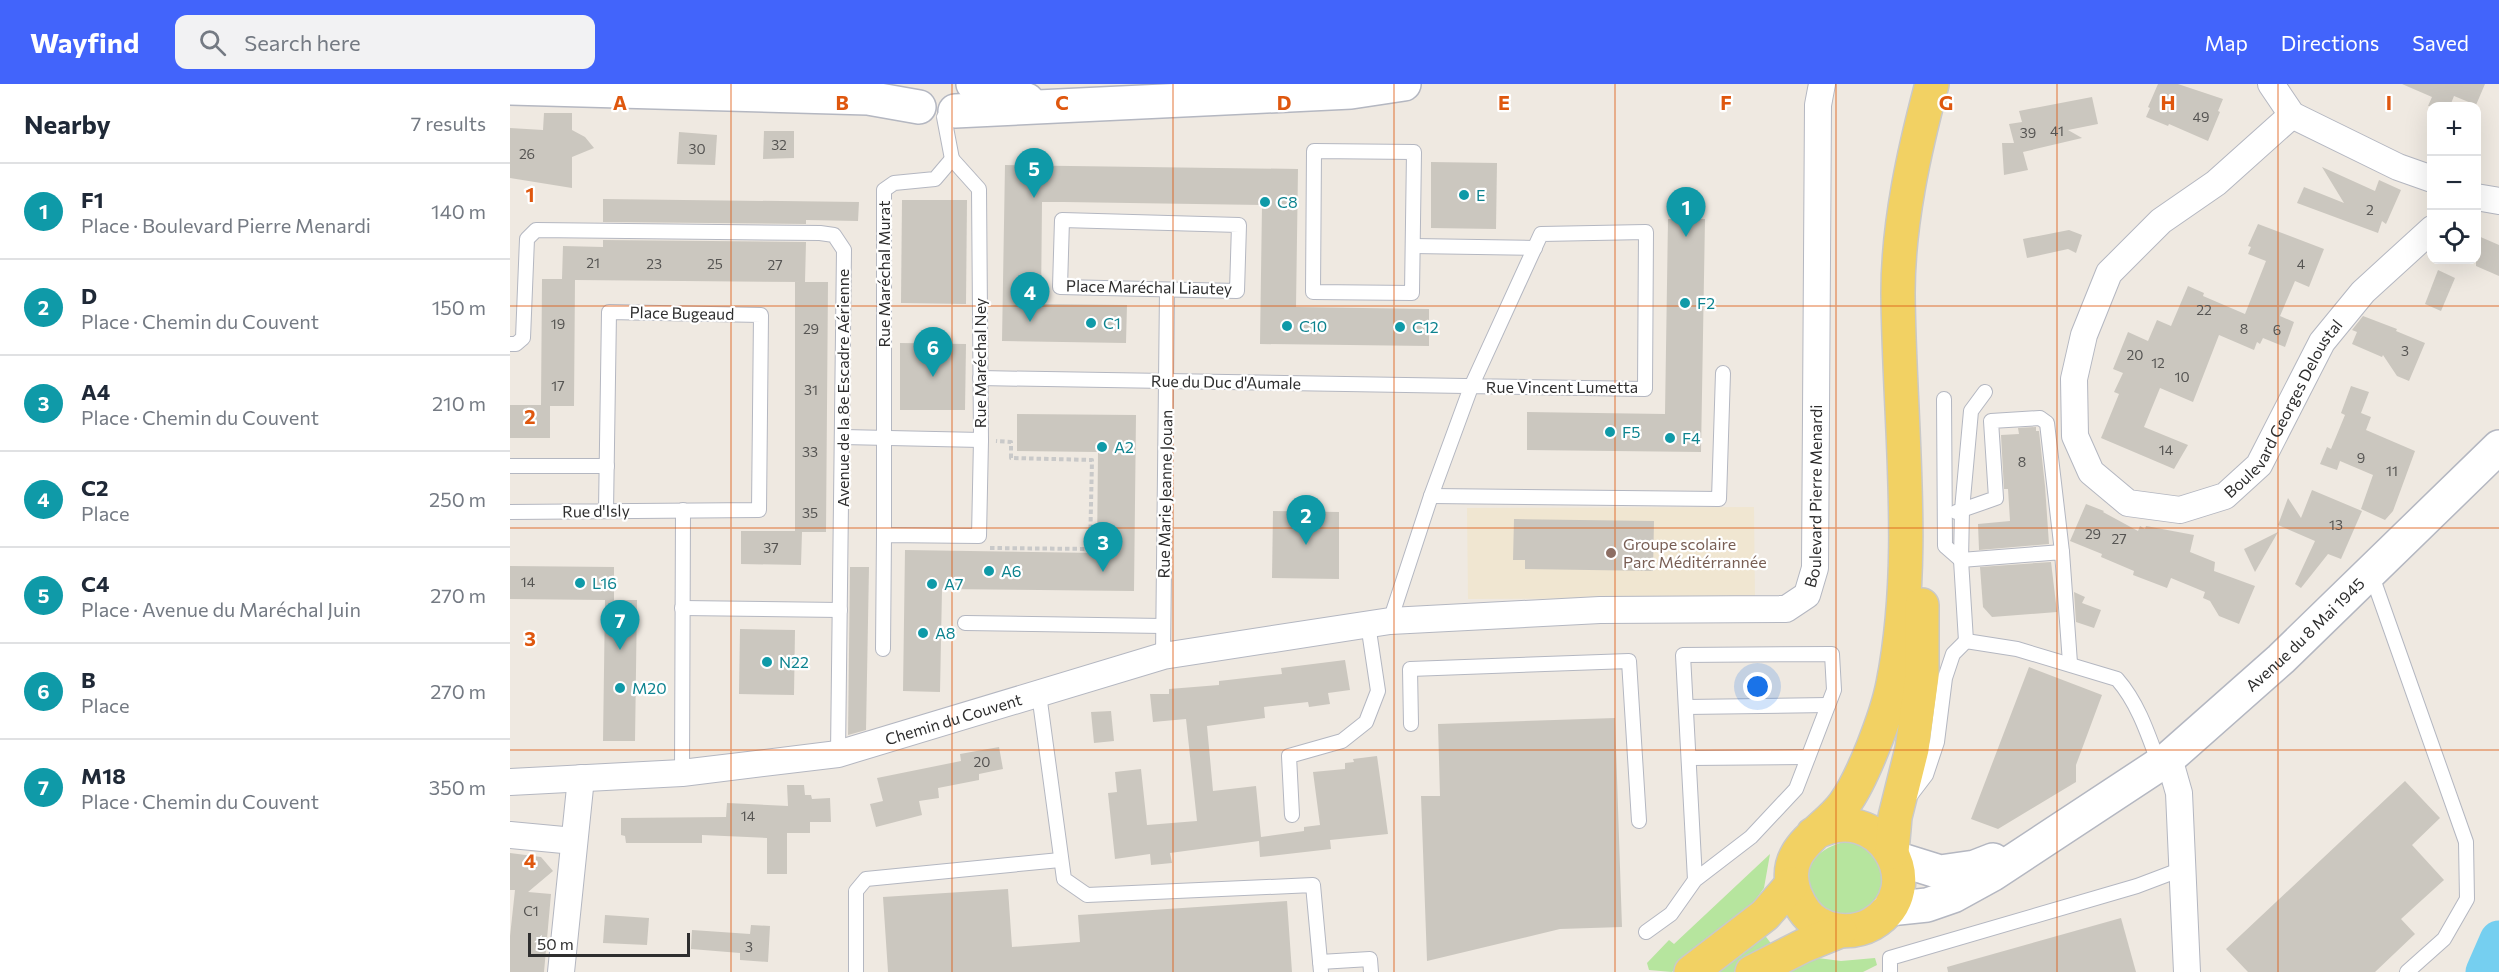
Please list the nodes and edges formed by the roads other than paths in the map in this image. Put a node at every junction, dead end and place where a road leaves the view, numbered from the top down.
1 (973, 84) edge
2 (1404, 84) edge
3 (1822, 84) edge
4 (1932, 84) edge
5 (2271, 84) edge
6 (510, 88) edge
7 (643, 88) edge
8 (709, 89) edge
9 (791, 89) edge
10 (1214, 91) edge
11 (933, 98) edge
12 (1052, 107) junction
13 (2292, 115) junction
14 (952, 159) junction
15 (2427, 177) edge
16 (2481, 198) edge
17 (2499, 201) edge
18 (2427, 234) edge
19 (1413, 246) junction
20 (1535, 248) junction
21 (1167, 290) junction
22 (510, 344) edge
23 (1723, 373) dead end
24 (980, 378) junction
25 (1166, 381) junction
26 (1471, 387) junction
27 (1985, 392) dead end
28 (1944, 399) dead end
29 (1903, 407) junction
30 (843, 437) junction
31 (883, 437) junction
32 (981, 440) junction
33 (2499, 447) edge
34 (510, 466) edge
35 (607, 466) junction
36 (1431, 496) junction
37 (683, 510) junction
38 (759, 510) joint
39 (1962, 510) junction
40 (606, 511) junction
41 (510, 512) edge
42 (1943, 517) junction
43 (884, 536) junction
44 (2062, 552) junction
45 (1961, 560) junction
46 (2371, 571) junction
47 (682, 608) junction
48 (840, 610) junction
49 (965, 623) dead end
50 (1379, 623) junction
51 (1163, 626) junction
52 (1966, 641) junction
53 (883, 649) dead end
54 (1163, 656) junction
55 (2070, 663) junction
56 (1039, 694) junction
57 (1828, 705) junction
58 (1686, 707) junction
59 (1412, 724) dead end
60 (838, 754) junction
61 (1808, 757) junction
62 (1689, 758) junction
63 (2164, 761) junction
64 (682, 773) junction
65 (580, 778) junction
66 (510, 782) edge
67 (2095, 805) junction
68 (1292, 815) dead end
69 (1895, 817) junction
70 (1639, 821) dead end
71 (1813, 834) junction
72 (510, 835) edge
73 (574, 841) junction
74 (1894, 855) junction
75 (1060, 860) junction
76 (2182, 869) junction
77 (1695, 880) junction
78 (1792, 884) junction
79 (1889, 909) junction
80 (1840, 931) junction
81 (1646, 932) dead end
82 (1320, 967) edge
83 (561, 972) edge
84 (856, 972) edge
85 (1371, 972) edge
86 (1691, 972) edge
87 (1752, 972) edge
88 (1890, 972) edge
89 (2187, 972) edge
90 (2407, 972) edge

1 - 12 main road
2 - 10 main road
3 - 50 street, Boulevard Pierre Menardi
4 - 29 main road
5 - 13 street
6 - 7 main road
7 - 8 main road
8 - 9 main road
9 - 11 main road
10 - 12 main road
11 - 12 main road
11 - 14 lane
13 - 15 street
13 - 18 street, Boulevard Georges Deloustal
14 - 24 lane, Rue Maréchal Ney
14 - 31 lane, Rue Maréchal Murat
16 - 17 street
19 - 19 lane
19 - 20 lane
20 - 26 lane
20 - 26 lane, Rue Vincent Lumetta
21 - 21 lane, Place Maréchal Liautey
21 - 25 lane, Rue Marie Jeanne Jouan
22 - 30 lane, Avenue de la 8e Escadre Aérienne
23 - 36 lane
24 - 25 lane, Rue du Duc d'Aumale
24 - 32 lane, Rue Maréchal Ney
25 - 26 lane, Rue du Duc d'Aumale
25 - 51 lane, Rue Marie Jeanne Jouan
26 - 36 lane
27 - 39 lane
28 - 42 lane
29 - 69 main road
29 - 71 main road
30 - 31 lane, Rue Maréchal Ney
30 - 48 lane, Avenue de la 8e Escadre Aérienne
31 - 32 lane, Rue Maréchal Ney
31 - 43 lane
32 - 43 lane
33 - 46 main road, Avenue du 8 Mai 1945
34 - 35 lane
35 - 38 lane, Place Bugeaud
35 - 40 lane, Place Bugeaud
36 - 50 lane
37 - 38 lane, Rue d'Isly
37 - 40 lane, Rue d'Isly
37 - 47 lane
39 - 42 lane
39 - 44 lane
39 - 45 lane
40 - 41 lane, Rue d'Isly
42 - 45 lane
43 - 53 lane
44 - 45 lane
44 - 55 lane
45 - 52 lane
46 - 63 main road, Avenue du 8 Mai 1945
46 - 90 lane
47 - 48 lane
47 - 64 lane
48 - 60 lane, Avenue de la 8e Escadre Aérienne
49 - 51 lane
50 - 54 street, Chemin du Couvent
50 - 68 lane
51 - 54 lane, Rue Marie Jeanne Jouan
52 - 55 lane
52 - 69 lane
54 - 56 street, Chemin du Couvent
55 - 63 lane
56 - 60 street, Chemin du Couvent
56 - 75 lane
57 - 58 lane
57 - 58 lane
57 - 61 lane
58 - 62 lane
59 - 70 lane
60 - 64 street, Chemin du Couvent
61 - 62 lane
61 - 77 lane
62 - 77 lane
63 - 67 main road, Avenue du 8 Mai 1945
63 - 76 street
64 - 65 street, Chemin du Couvent
65 - 66 street, Chemin du Couvent
65 - 73 street
67 - 74 main road
67 - 79 main road
69 - 74 main road
71 - 74 main road
71 - 78 main road
72 - 73 street
73 - 83 street
74 - 79 main road
75 - 82 lane
75 - 84 lane
76 - 88 lane
76 - 89 street
77 - 81 lane
78 - 80 main road
78 - 86 main road
79 - 80 main road
80 - 87 main road
82 - 85 lane

